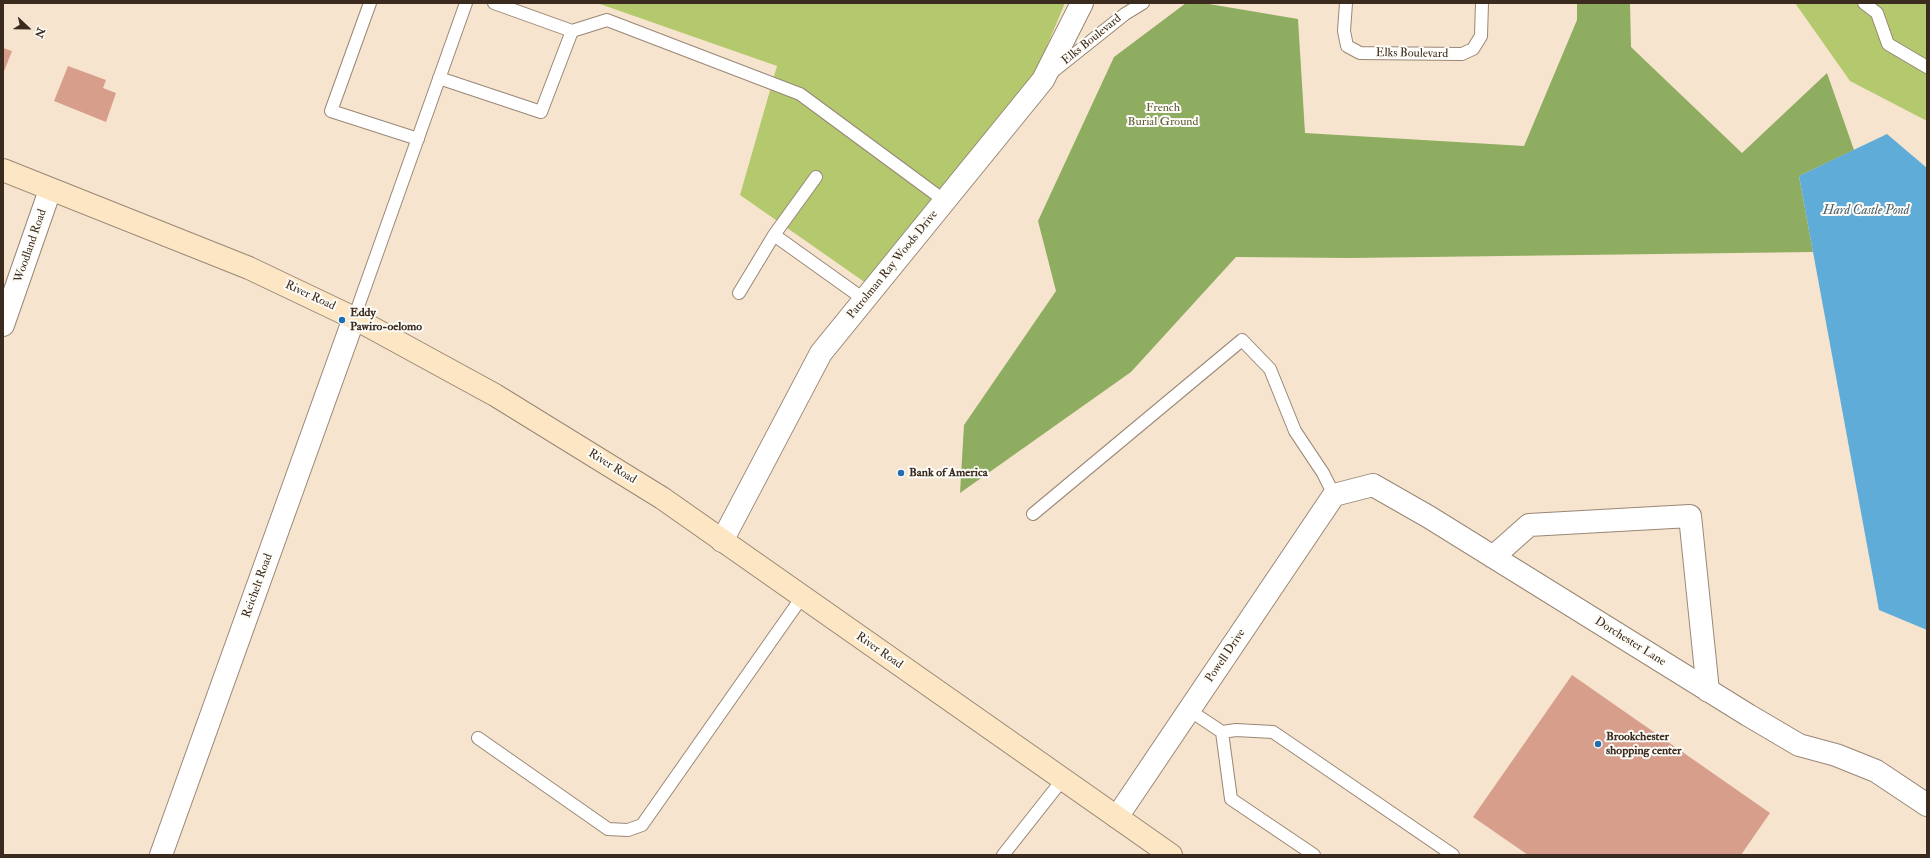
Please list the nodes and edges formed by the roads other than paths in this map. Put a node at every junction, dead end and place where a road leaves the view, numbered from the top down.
1 (370, 3) edge
2 (466, 3) edge
3 (494, 3) edge
4 (1082, 3) edge
5 (1143, 3) edge
6 (1346, 3) edge
7 (1482, 3) edge
8 (1864, 3) edge
9 (572, 31) junction
10 (1927, 67) edge
11 (440, 78) junction
12 (1043, 80) junction
13 (418, 139) junction
14 (3, 170) edge
15 (816, 177) dead end
16 (50, 190) junction
17 (945, 201) junction
18 (774, 235) junction
19 (739, 292) dead end
20 (865, 300) junction
21 (354, 318) junction
22 (3, 325) edge
23 (1334, 496) junction
24 (1032, 514) dead end
25 (722, 540) junction
26 (1493, 557) junction
27 (802, 597) junction
28 (1708, 691) junction
29 (1189, 710) junction
30 (1222, 732) junction
31 (478, 738) dead end
32 (1063, 780) junction
33 (1927, 805) edge
34 (1117, 817) junction
35 (161, 855) edge
36 (1003, 855) edge
37 (1171, 855) edge
38 (1314, 855) edge
39 (1453, 855) edge

1 - 13 lane
2 - 11 lane
3 - 9 lane
4 - 12 street, Patrolman Ray Woods Drive
5 - 12 lane, Elks Boulevard
6 - 7 lane, Elks Boulevard
8 - 10 lane
9 - 11 lane
9 - 17 lane
11 - 13 lane
12 - 17 street, Patrolman Ray Woods Drive
13 - 21 lane
14 - 16 main road, River Road
15 - 18 lane
16 - 21 main road, River Road
16 - 22 street, Woodland Road
17 - 20 street, Patrolman Ray Woods Drive
18 - 19 lane
18 - 20 lane
20 - 25 street, Patrolman Ray Woods Drive
21 - 25 main road, River Road
21 - 35 street, Reichelt Road
23 - 24 lane
23 - 26 street, Dorchester Lane
23 - 29 street, Powell Drive
25 - 27 main road, River Road
26 - 28 street, Dorchester Lane
26 - 28 street
27 - 31 lane
27 - 32 main road, River Road
28 - 33 street, Dorchester Lane
29 - 30 lane
29 - 34 street, Powell Drive
30 - 38 lane
30 - 39 lane
32 - 34 main road, River Road
32 - 36 lane
34 - 37 main road, River Road

